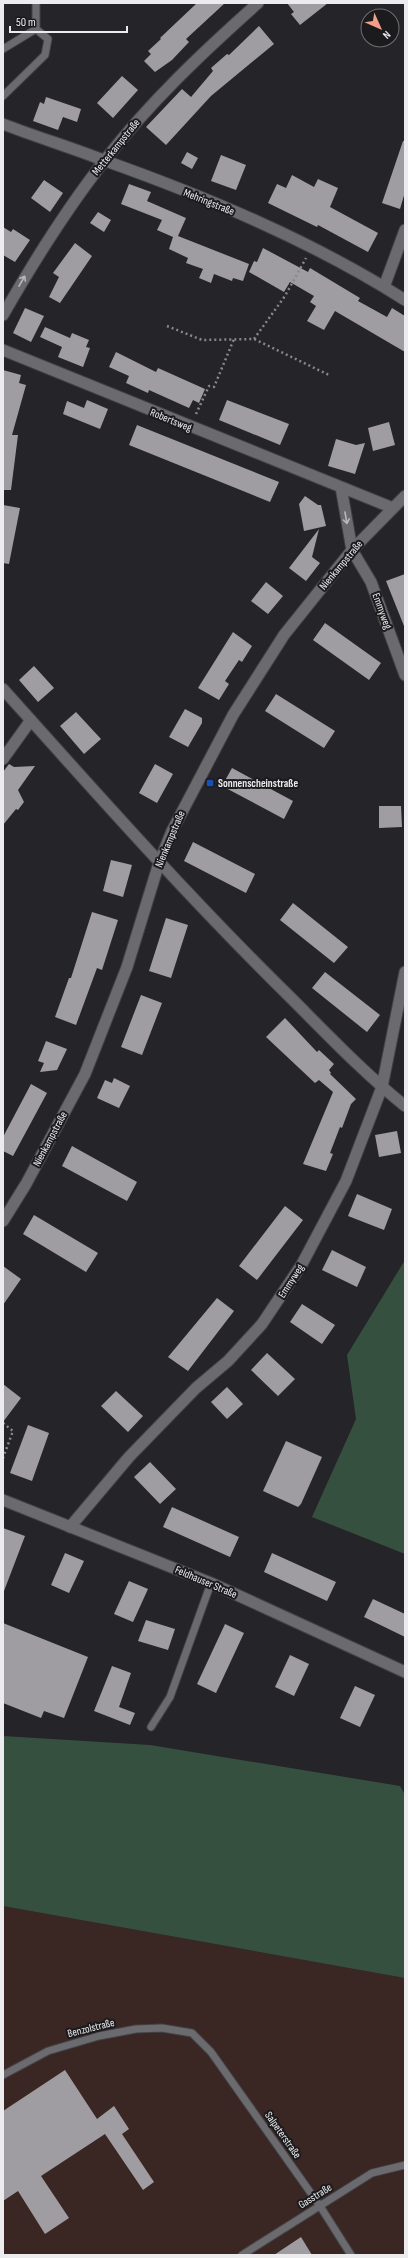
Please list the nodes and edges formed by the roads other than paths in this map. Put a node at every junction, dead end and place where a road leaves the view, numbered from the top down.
1 (36, 3) edge
2 (258, 3) edge
3 (36, 29) junction
4 (3, 48) edge
5 (3, 96) edge
6 (3, 124) edge
7 (104, 160) junction
8 (405, 230) edge
9 (384, 287) junction
10 (405, 300) edge
11 (3, 315) edge
12 (3, 350) edge
13 (341, 487) junction
14 (405, 496) edge
15 (393, 508) junction
16 (352, 550) junction
17 (405, 675) edge
18 (3, 689) edge
19 (31, 720) junction
20 (3, 760) edge
21 (159, 863) junction
22 (405, 972) edge
23 (382, 1087) junction
24 (405, 1106) edge
25 (3, 1221) edge
26 (3, 1500) edge
27 (70, 1527) junction
28 (211, 1583) junction
29 (405, 1672) edge
30 (151, 1727) dead end
31 (192, 2033) joint
32 (3, 2075) edge
33 (405, 2165) edge
34 (320, 2206) junction
35 (242, 2255) edge
36 (351, 2255) edge

1 - 3 lane
2 - 7 street, Metterkampstraße
3 - 4 lane
3 - 5 lane
6 - 7 street, Mehringstraße
7 - 9 street, Mehringstraße
11 -> 7 street, Metterkampstraße
8 - 9 street
9 - 10 street, Mehringstraße
12 - 13 street, Robertsweg
13 - 15 street, Robertsweg
13 -> 16 street
14 - 15 street, Nienkampstraße
15 - 16 street, Nienkampstraße
16 - 17 street, Emmyweg
16 - 21 street, Nienkampstraße
18 - 19 street
19 - 20 street
19 - 21 street
21 - 23 street
21 - 25 street, Nienkampstraße
22 - 23 street, Emmyweg
23 - 24 street
23 - 27 street, Emmyweg
26 - 27 street, Feldhauser Straße
27 - 28 street, Feldhauser Straße
28 - 29 street, Feldhauser Straße
28 - 30 lane
31 - 32 lane, Benzolstraße
31 - 34 lane, Salpeterstraße
33 - 34 lane, Gasstraße
34 - 35 lane, Gasstraße
34 - 36 lane, Salpeterstraße

